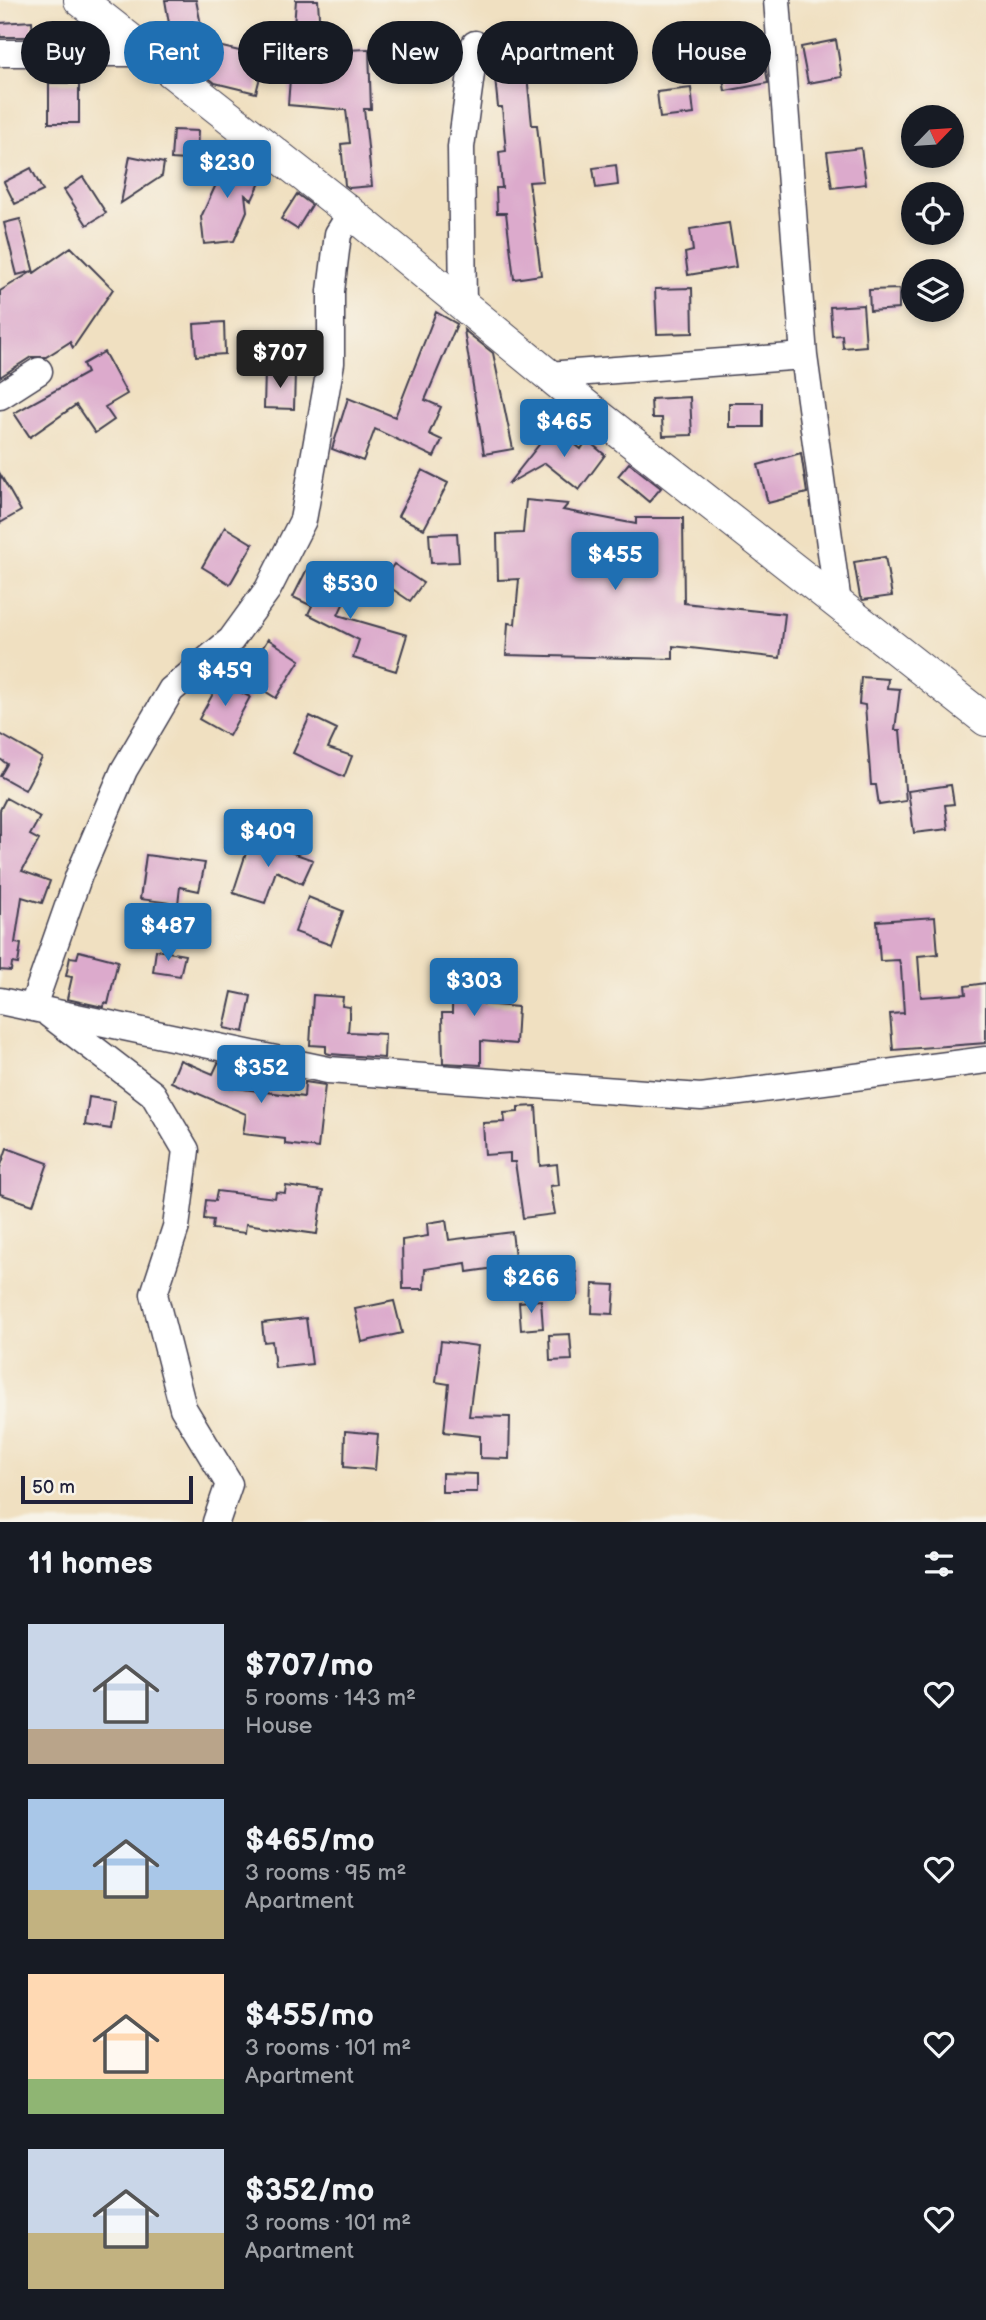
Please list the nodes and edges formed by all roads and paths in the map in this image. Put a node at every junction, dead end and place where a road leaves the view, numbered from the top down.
1 (80, 0) edge
2 (776, 0) edge
3 (124, 34) edge
4 (475, 44) dead end
5 (124, 52) edge
6 (0, 53) edge
7 (188, 84) edge
8 (351, 213) junction
9 (463, 305) junction
10 (804, 356) junction
11 (39, 371) dead end
12 (548, 375) junction
13 (0, 396) edge
14 (838, 603) junction
15 (986, 720) edge
16 (0, 1001) edge
17 (37, 1007) junction
18 (986, 1060) edge
19 (216, 1522) edge

1 - 3 main road
2 - 10 street
4 - 9 street
5 - 6 street
7 - 8 main road
8 - 9 main road
8 - 17 street
9 - 12 main road
10 - 12 street
10 - 14 street
11 - 13 street
12 - 14 main road
14 - 15 main road
16 - 17 street
17 - 18 street
17 - 19 street

